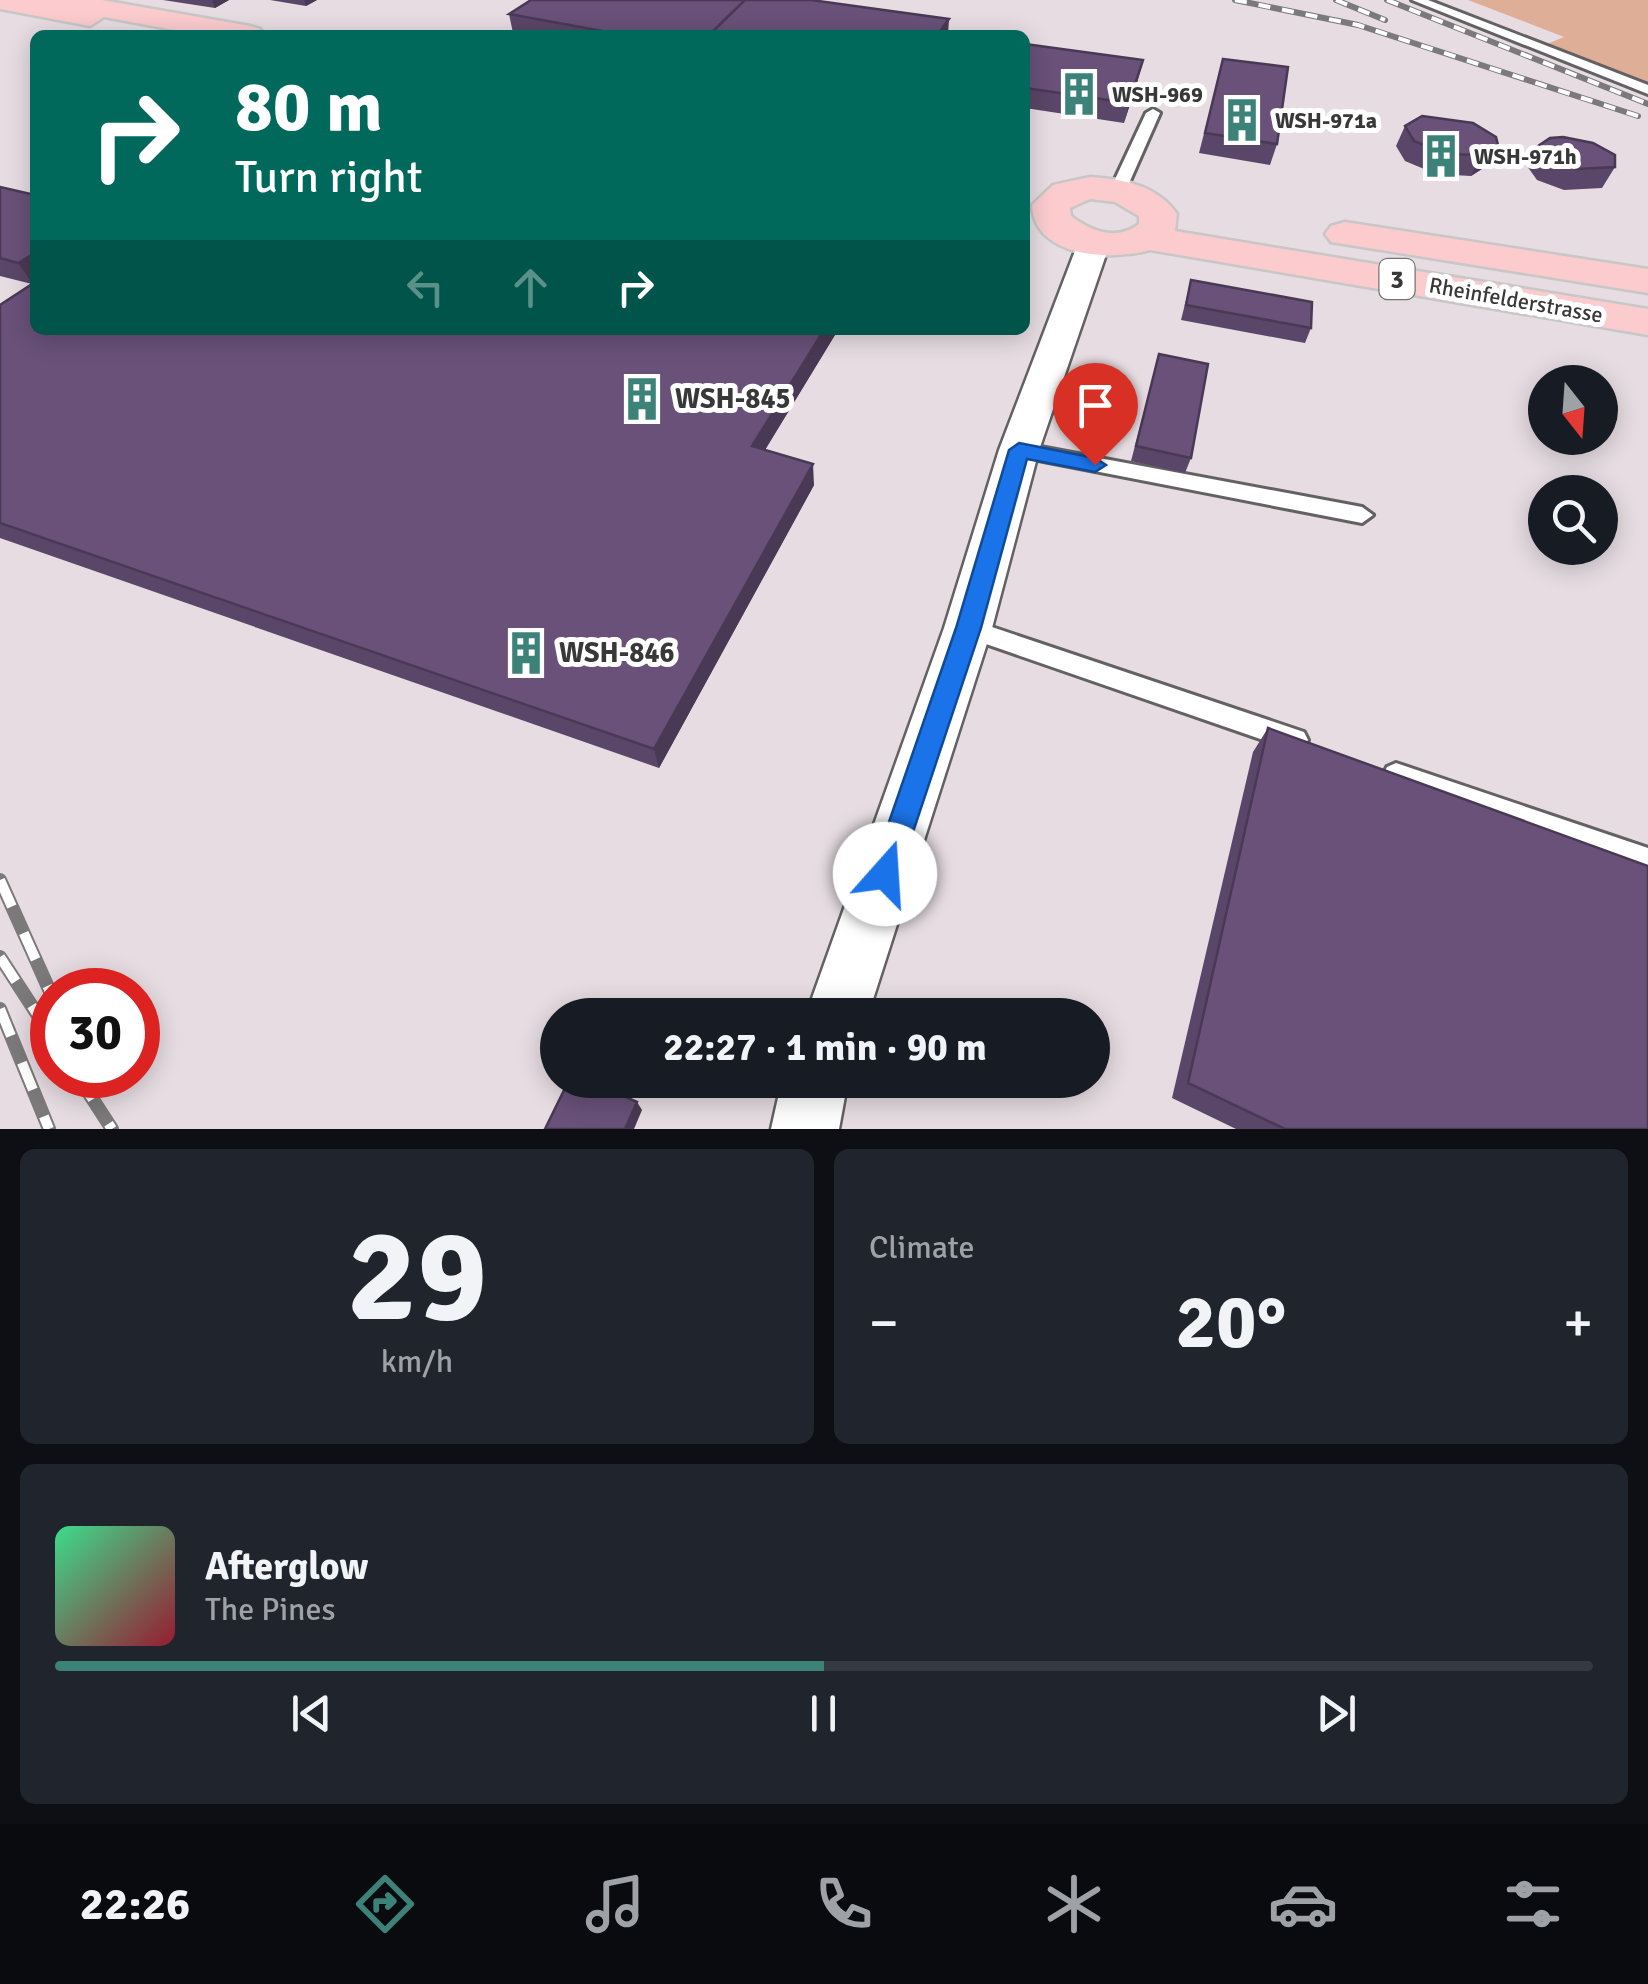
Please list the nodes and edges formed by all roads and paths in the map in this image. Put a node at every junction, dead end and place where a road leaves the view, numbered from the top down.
1 (0, 0) edge
2 (54, 0) edge
3 (1418, 0) edge
4 (159, 30) edge
5 (222, 30) edge
6 (1648, 90) edge
7 (1153, 113) dead end
8 (1030, 181) edge
9 (1077, 190) junction
10 (1137, 210) junction
11 (1038, 216) edge
12 (1094, 243) junction
13 (1648, 282) edge
14 (1648, 322) edge
15 (1019, 450) junction
16 (1362, 515) dead end
17 (968, 628) junction
18 (1327, 751) edge
19 (1365, 764) edge
20 (1648, 862) edge
21 (843, 998) edge
22 (811, 1098) edge
23 (804, 1129) edge

1 - 4 main road
2 - 5 main road
3 - 6 lane
7 - 10 lane
8 - 9 main road
9 - 10 main road
9 - 11 main road
10 - 12 main road
10 - 13 main road, Rheinfelderstrasse / 3
10 - 14 main road, Rheinfelderstrasse / 3
11 - 12 main road
12 - 15 street
15 - 16 lane
15 - 17 street
17 - 18 lane
17 - 21 street
19 - 20 lane
22 - 23 street

